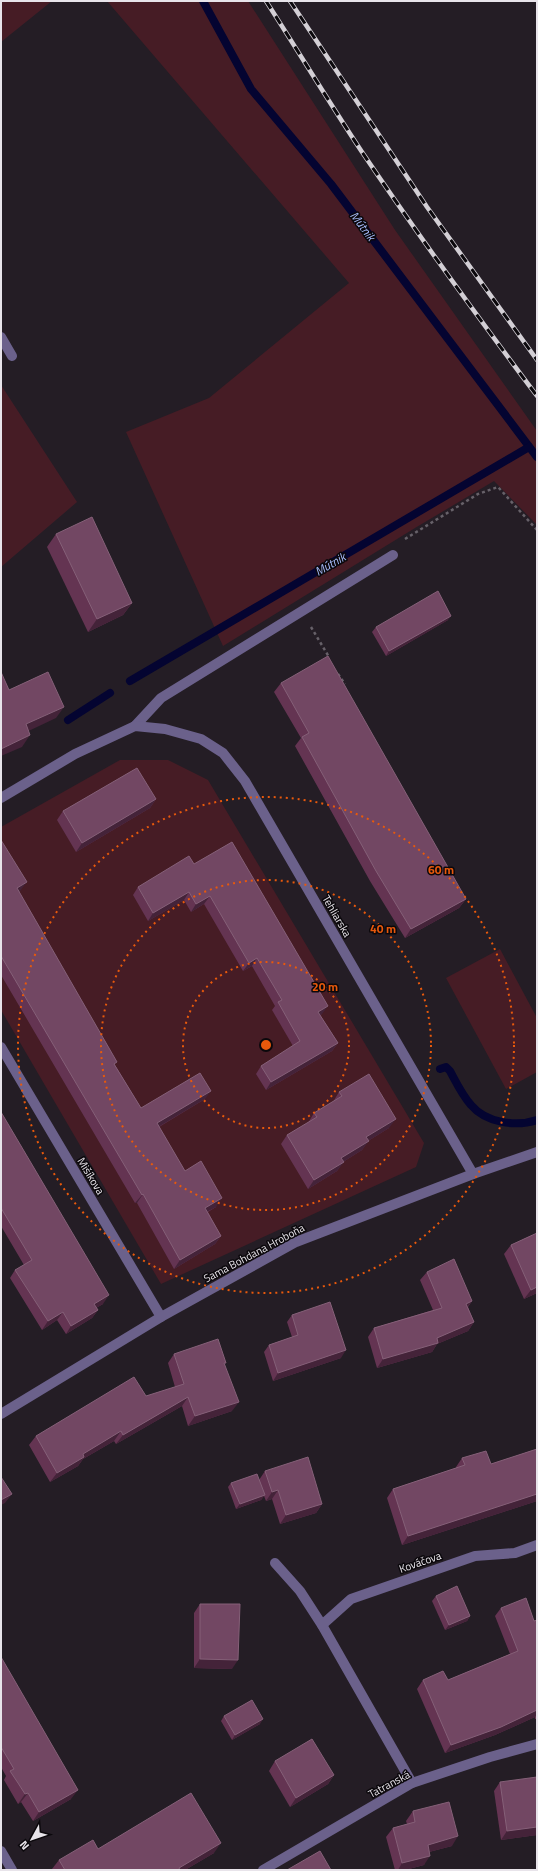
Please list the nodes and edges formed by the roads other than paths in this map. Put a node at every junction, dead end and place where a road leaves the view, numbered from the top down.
1 (1, 337) edge
2 (12, 356) dead end
3 (393, 555) road end
4 (135, 726) junction
5 (1, 798) edge
6 (1, 1047) edge
7 (537, 1152) edge
8 (473, 1174) junction
9 (161, 1317) junction
10 (1, 1414) edge
11 (537, 1545) edge
12 (275, 1563) dead end
13 (322, 1625) junction
14 (537, 1744) edge
15 (412, 1783) junction
16 (1, 1851) edge
17 (12, 1870) edge
18 (263, 1870) edge

1 - 2 street
3 - 4 street
4 - 5 street
4 - 8 street, Tehliarska
6 - 9 street, Mišíkova
7 - 8 street, Sama Bohdana Hroboňa
8 - 9 street, Sama Bohdana Hroboňa
9 - 10 street, Sama Bohdana Hroboňa
11 - 13 street, Kováčova
12 - 13 street
13 - 15 street
14 - 15 street, Tatranská
15 - 18 street, Tatranská
16 - 17 street

